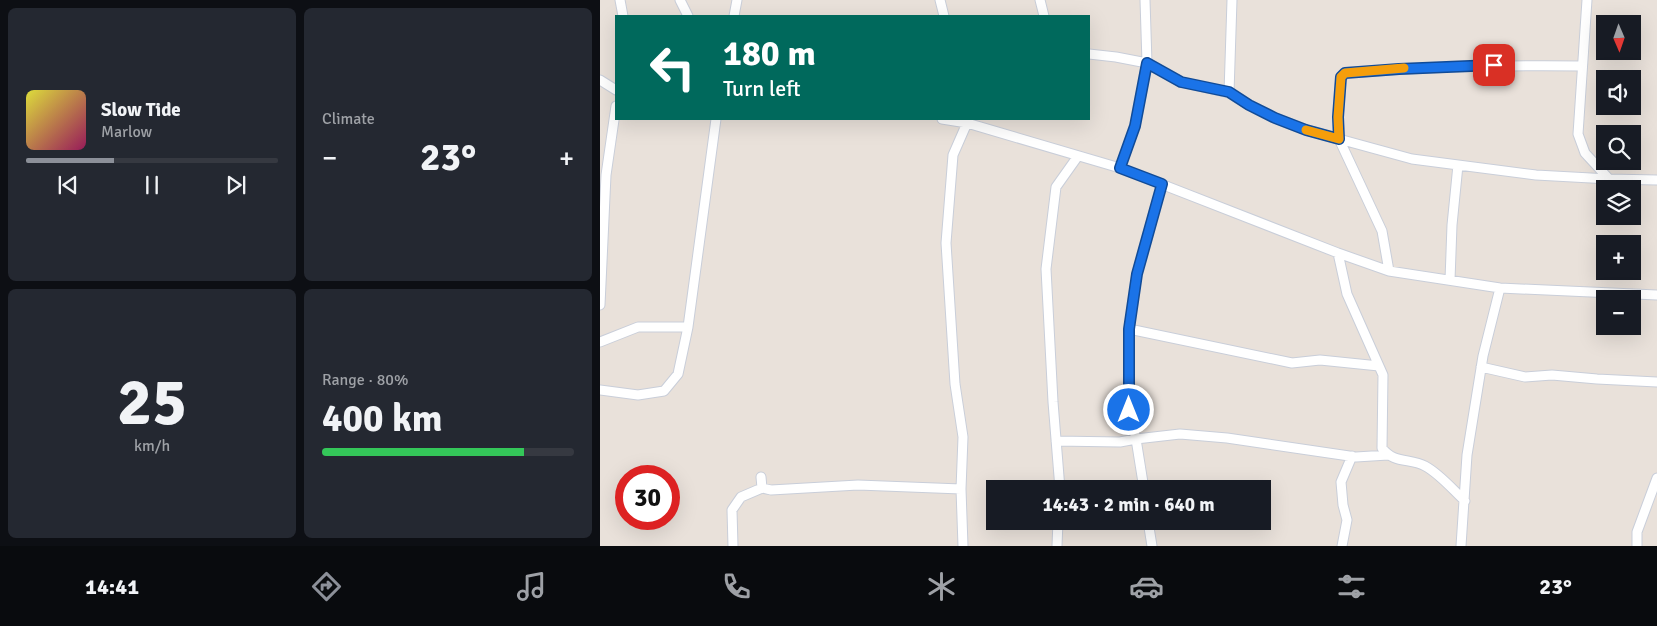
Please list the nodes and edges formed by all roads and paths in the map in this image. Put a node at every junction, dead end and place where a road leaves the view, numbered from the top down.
1 (620, 0) edge
2 (680, 0) edge
3 (738, 0) edge
4 (940, 0) edge
5 (1040, 0) edge
6 (1145, 0) edge
7 (1232, 0) edge
8 (1587, 0) edge
9 (623, 15) edge
10 (688, 15) edge
11 (734, 15) edge
12 (944, 15) edge
13 (1044, 15) edge
14 (1090, 54) edge
15 (1147, 63) junction
16 (1582, 66) junction
17 (600, 80) edge
18 (615, 89) edge
19 (1229, 92) junction
20 (615, 111) edge
21 (716, 120) edge
22 (966, 121) edge
23 (1339, 139) junction
24 (1078, 156) junction
25 (1458, 165) junction
26 (1120, 168) junction
27 (603, 175) edge
28 (1609, 179) junction
29 (1657, 180) edge
30 (1162, 184) junction
31 (1338, 253) junction
32 (1389, 271) junction
33 (1450, 280) junction
34 (1500, 288) junction
35 (1657, 295) edge
36 (600, 306) edge
37 (688, 326) junction
38 (1129, 329) junction
39 (600, 342) edge
40 (1379, 366) junction
41 (1481, 367) junction
42 (1657, 382) edge
43 (600, 390) edge
44 (1136, 439) junction
45 (1056, 441) junction
46 (1388, 455) junction
47 (1352, 456) junction
48 (762, 477) dead end
49 (1657, 478) edge
50 (1059, 480) edge
51 (1143, 480) edge
52 (762, 488) junction
53 (961, 489) junction
54 (1464, 501) junction
55 (1058, 530) edge
56 (1149, 530) edge
57 (733, 546) edge
58 (963, 546) edge
59 (1057, 546) edge
60 (1152, 546) edge
61 (1342, 546) edge
62 (1461, 546) edge
63 (1637, 546) edge

1 - 9 street
2 - 10 street
3 - 11 street
4 - 12 street
5 - 13 street
6 - 15 street
7 - 19 street
8 - 16 street
14 - 15 street
15 - 19 street
15 - 26 street
16 - 23 street
16 - 28 street
17 - 18 street
19 - 23 street
20 - 27 street
21 - 37 street
22 - 24 street
22 - 53 street
23 - 25 street
23 - 32 street
24 - 26 street
24 - 45 street
25 - 28 street
25 - 33 street
26 - 30 street
27 - 36 street
28 - 29 street
30 - 31 street
30 - 38 street
31 - 32 street
31 - 40 street
32 - 33 street
33 - 34 street
34 - 35 street
34 - 41 street
37 - 39 street
37 - 43 street
38 - 40 street
38 - 44 street
40 - 46 street
41 - 42 street
41 - 54 street
44 - 45 street
44 - 47 street
44 - 51 street
45 - 50 street
46 - 47 street
46 - 54 street
47 - 61 street
48 - 52 street
49 - 63 street
52 - 53 street
52 - 57 street
53 - 58 street
54 - 62 street
55 - 59 street
56 - 60 street

